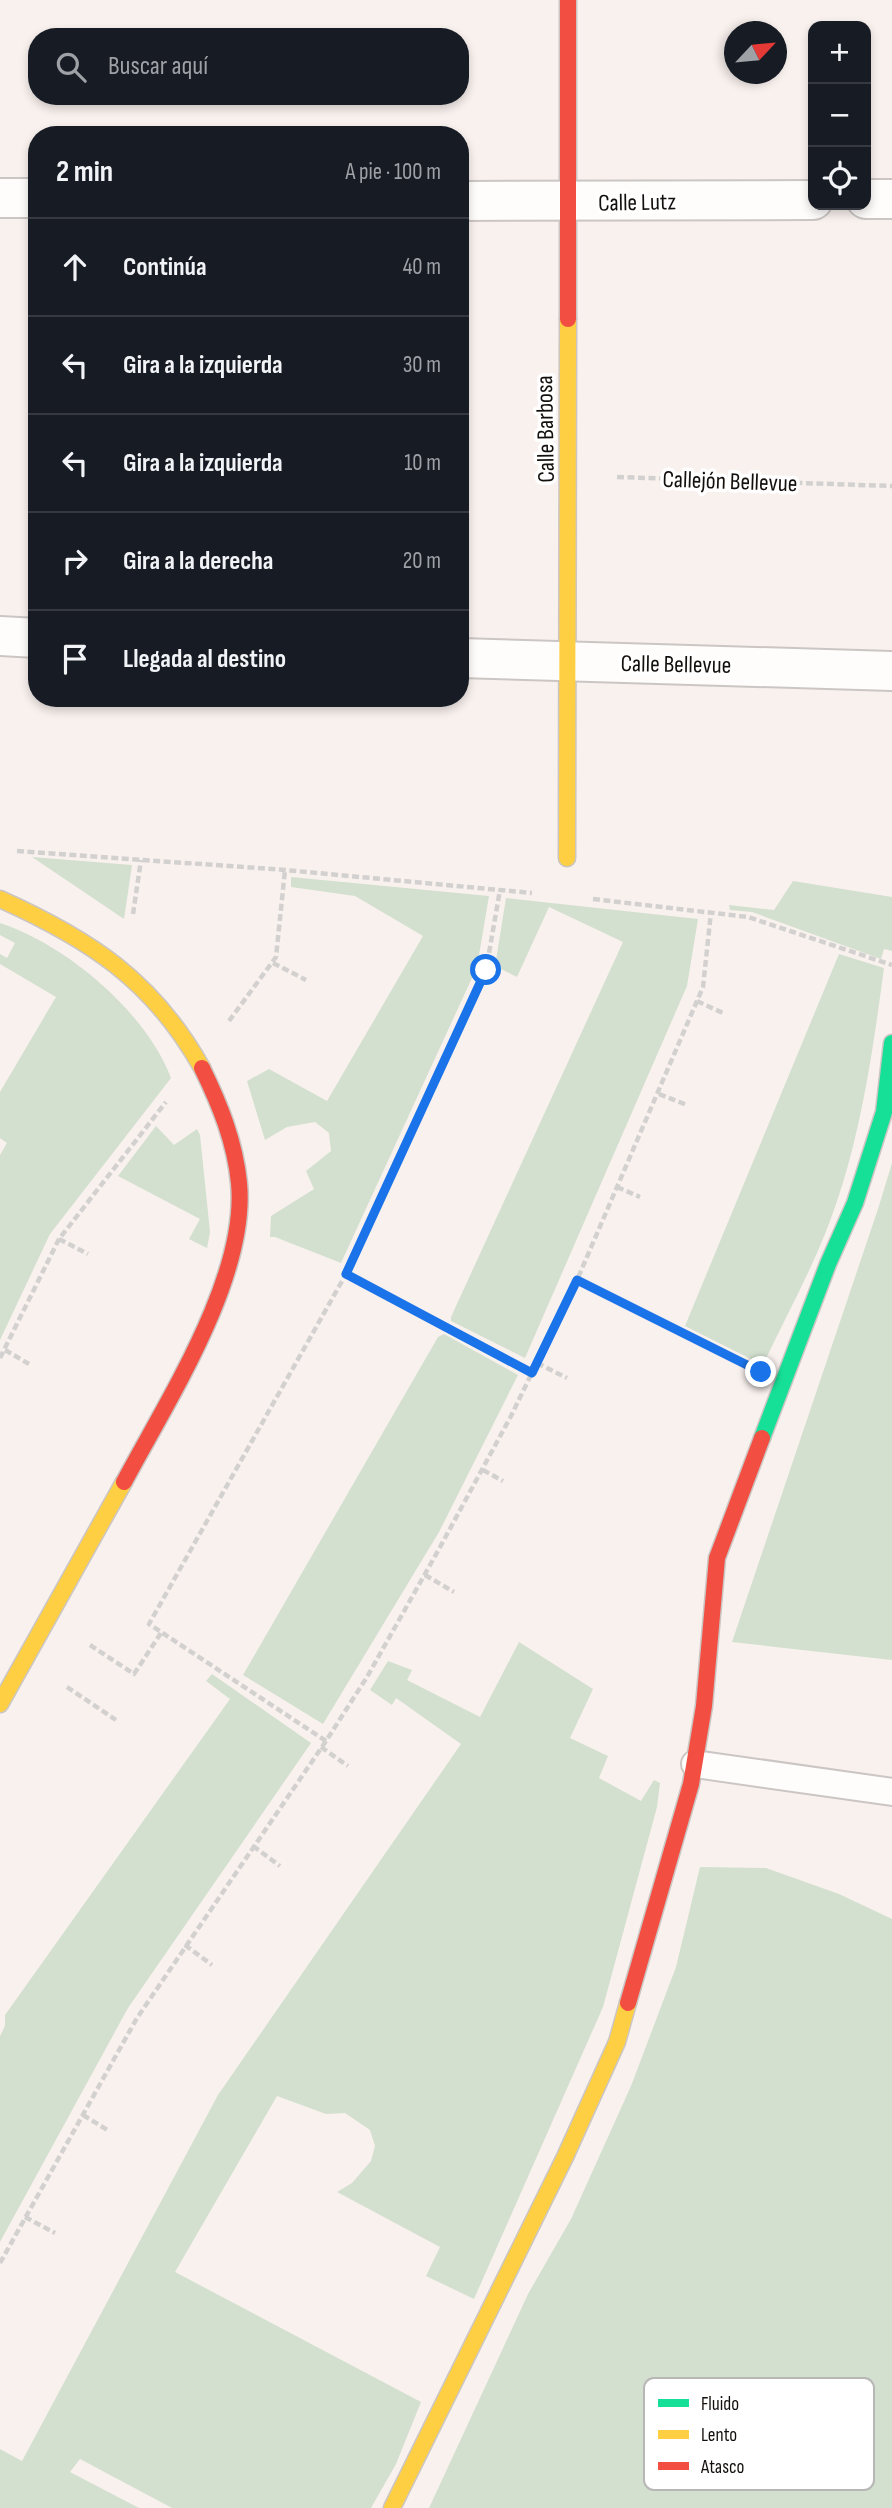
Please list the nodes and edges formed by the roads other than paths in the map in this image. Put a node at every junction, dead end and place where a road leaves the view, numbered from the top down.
1 (568, 0) edge
2 (0, 198) edge
3 (28, 198) edge
4 (871, 199) edge
5 (892, 199) edge
6 (808, 200) edge
7 (469, 201) edge
8 (567, 202) junction
9 (0, 636) edge
10 (28, 638) edge
11 (469, 657) edge
12 (569, 663) junction
13 (892, 671) edge
14 (567, 858) dead end
15 (0, 899) edge
16 (892, 1043) edge
17 (0, 1704) edge
18 (695, 1764) junction
19 (892, 1792) edge
20 (391, 2508) edge

1 - 8 street, Calle Barbosa
2 - 3 street
4 - 5 street
6 - 8 street, Calle Lutz
7 - 8 street, Calle Lutz
8 - 12 street, Calle Barbosa
9 - 10 street
11 - 12 street, Calle Bellevue
12 - 13 street, Calle Bellevue
12 - 14 street, Calle Barbosa
15 - 17 street
16 - 18 street
18 - 19 lane
18 - 20 street

